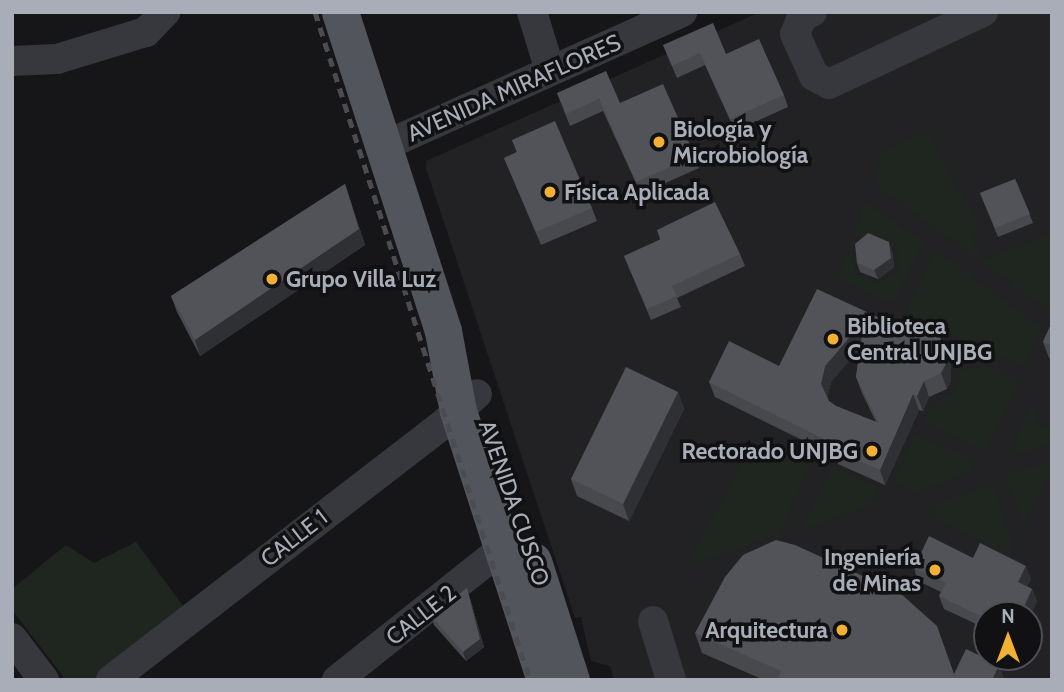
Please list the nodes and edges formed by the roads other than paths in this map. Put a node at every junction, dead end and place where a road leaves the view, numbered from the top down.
1 (165, 12) edge
2 (340, 12) edge
3 (531, 12) edge
4 (682, 12) edge
5 (812, 12) edge
6 (983, 12) edge
7 (12, 61) edge
8 (551, 70) junction
9 (384, 146) junction
10 (467, 402) junction
11 (503, 548) junction
12 (653, 621) dead end
13 (12, 638) edge
14 (44, 680) edge
15 (111, 680) edge
16 (337, 680) edge
17 (545, 680) edge
18 (571, 680) edge
19 (671, 680) edge

1 - 7 street
2 - 9 main road, AVENIDA CUSCO
3 - 8 street
4 - 8 street, AVENIDA MIRAFLORES
5 - 6 street
8 - 9 street, AVENIDA MIRAFLORES
9 - 10 main road, AVENIDA CUSCO
10 - 11 main road, AVENIDA CUSCO
10 - 15 street, CALLE 1
10 - 18 main road, AVENIDA CUSCO
11 - 16 street, CALLE 2
11 - 17 main road, AVENIDA CUSCO
12 - 19 street
13 - 14 street

